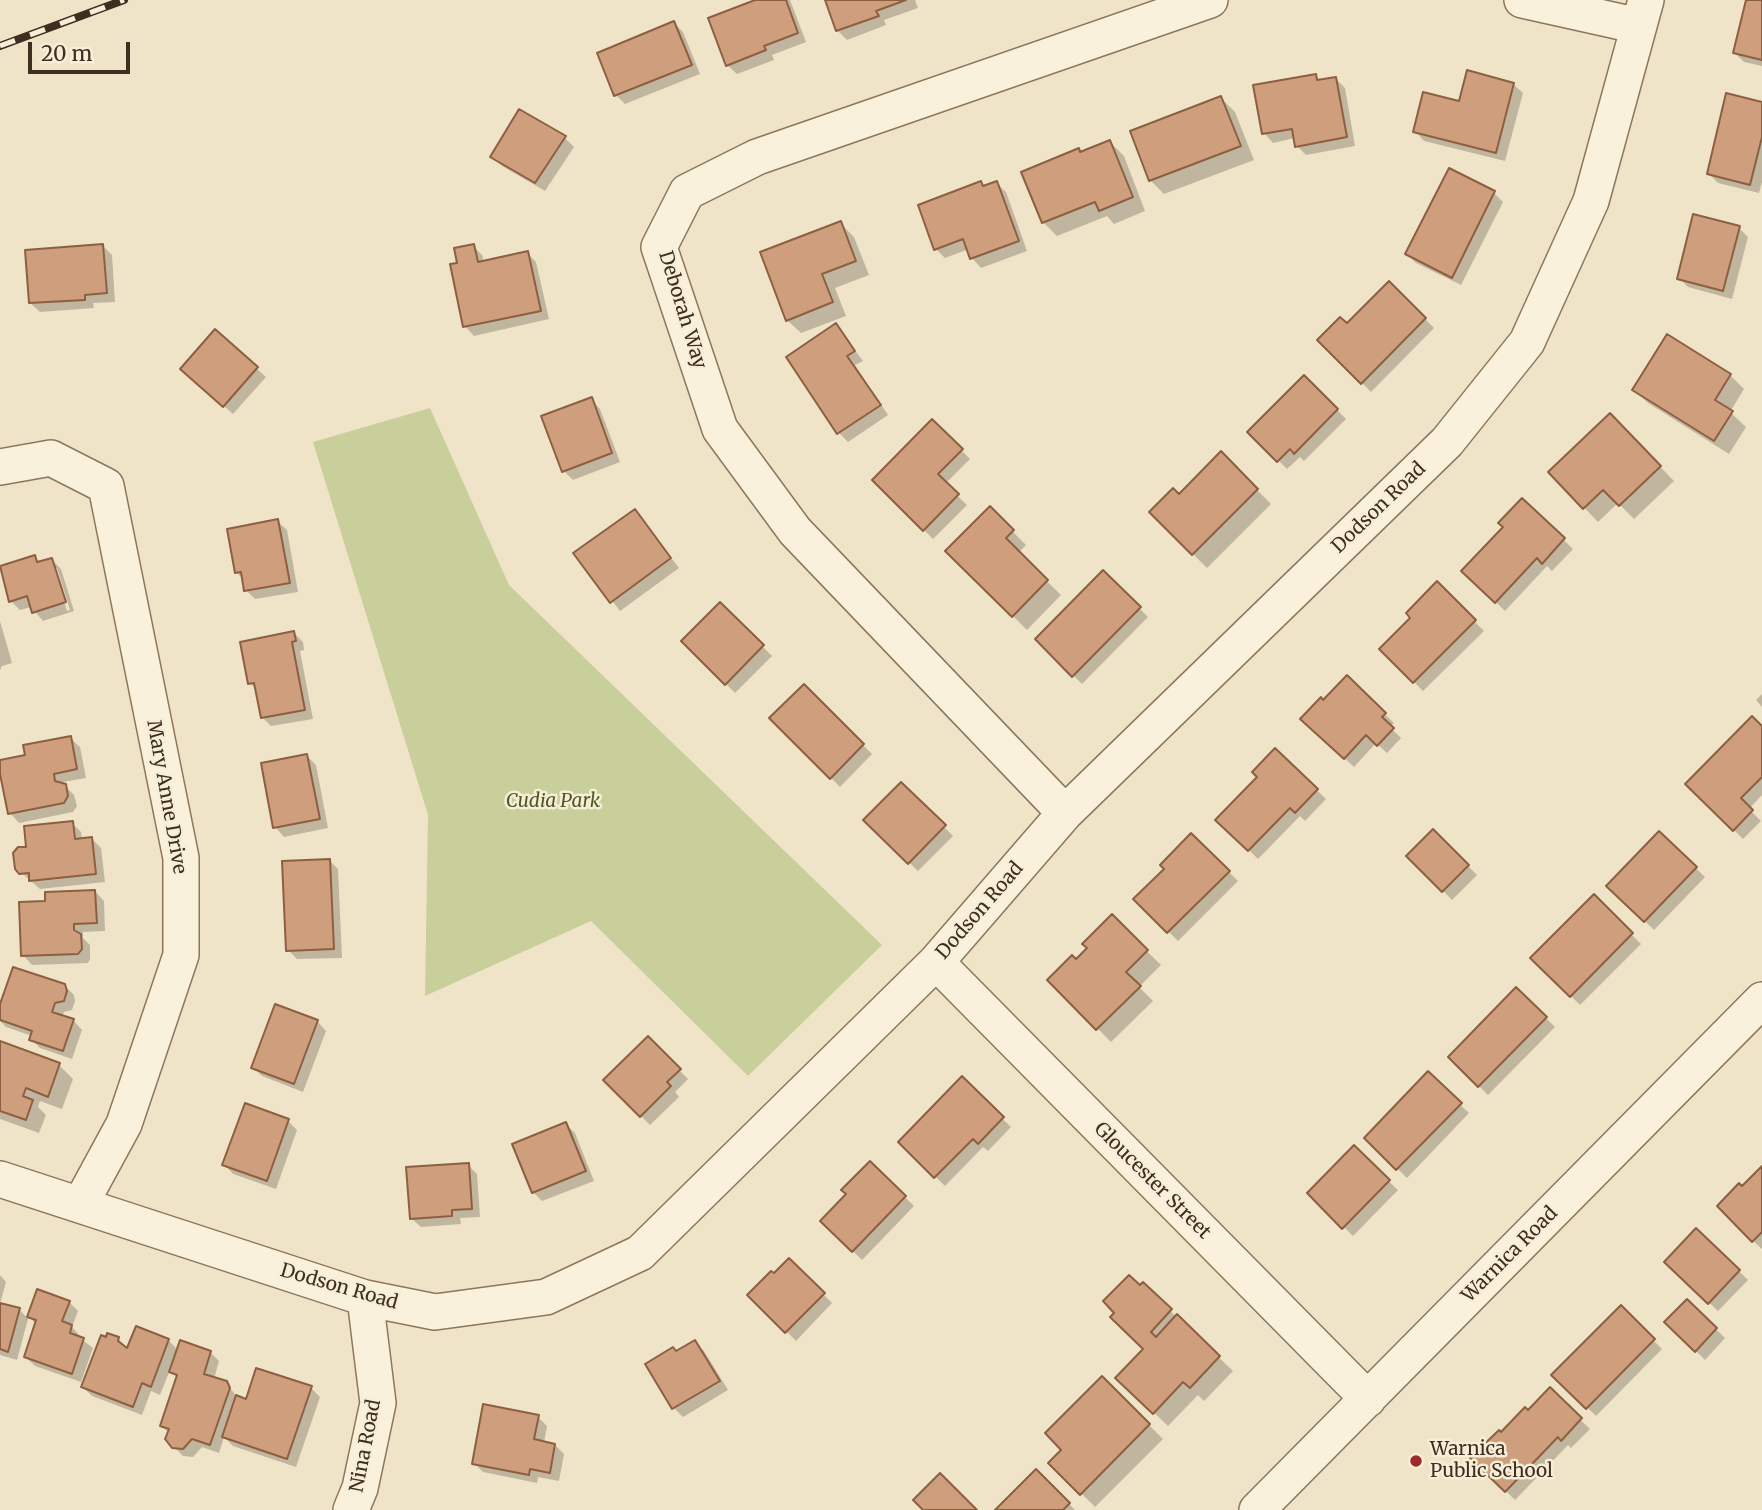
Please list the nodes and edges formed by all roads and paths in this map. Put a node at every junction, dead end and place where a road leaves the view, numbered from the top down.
1 (1210, 0) edge
2 (1522, 0) edge
3 (1643, 13) edge
4 (0, 467) edge
5 (1065, 813) junction
6 (936, 962) junction
7 (1762, 1000) edge
8 (0, 1180) edge
9 (80, 1205) junction
10 (365, 1298) junction
11 (1368, 1399) junction
12 (352, 1510) edge
13 (1256, 1510) edge

1 - 5 street, Deborah Way
2 - 3 street
3 - 5 street, Dodson Road
4 - 9 street, Mary Anne Drive
5 - 6 street, Dodson Road
6 - 10 street, Dodson Road
6 - 11 street, Gloucester Street
7 - 11 street, Warnica Road
8 - 9 street, Dodson Road
9 - 10 street, Dodson Road
10 - 12 street, Nina Road
11 - 13 street, Warnica Road

